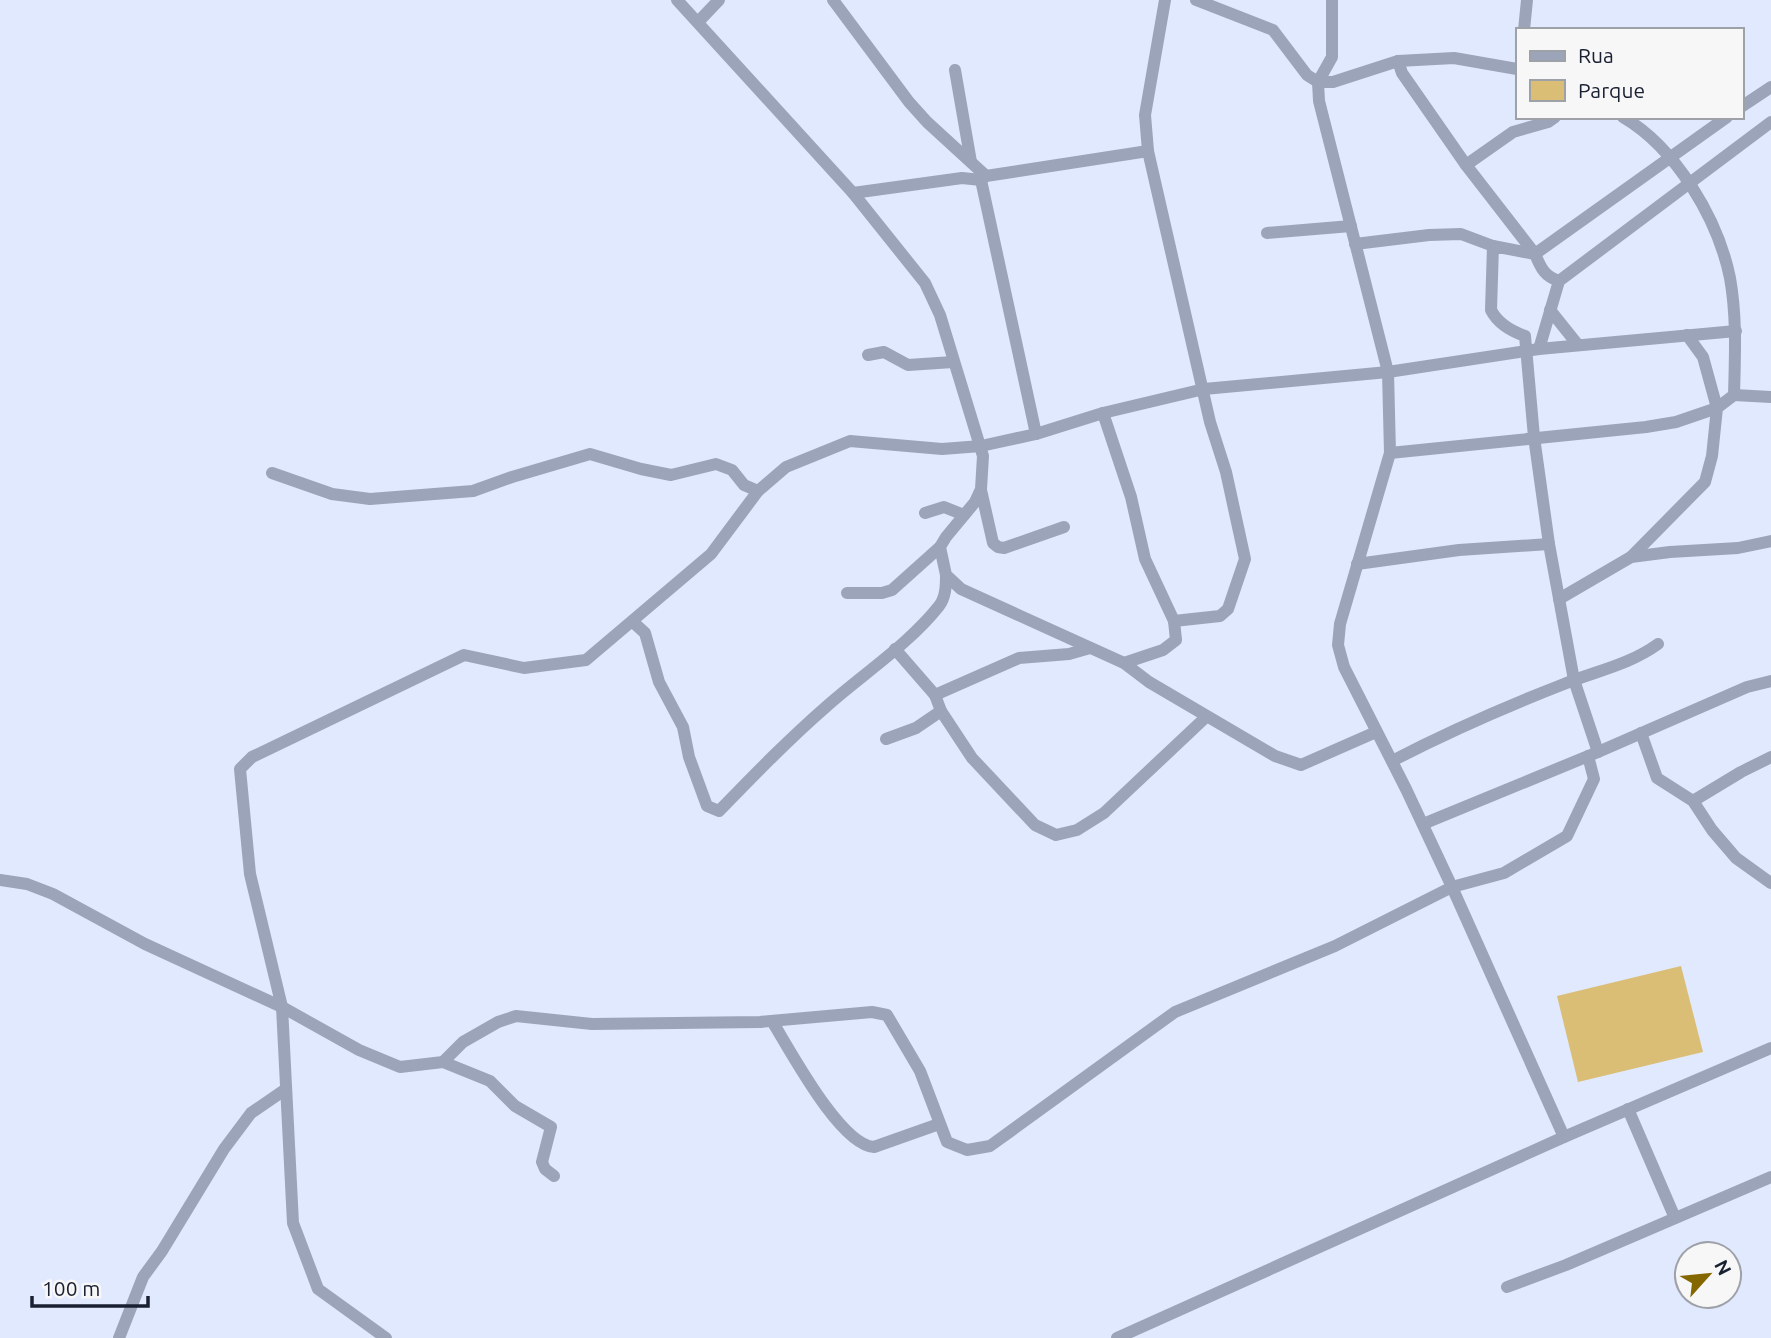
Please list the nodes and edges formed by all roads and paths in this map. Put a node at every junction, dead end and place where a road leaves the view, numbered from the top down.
1 (677, 0) edge
2 (719, 0) edge
3 (833, 0) edge
4 (1166, 0) edge
5 (1196, 0) edge
6 (1332, 0) edge
7 (1527, 0) edge
8 (698, 22) junction
9 (1524, 28) edge
10 (1398, 61) junction
11 (1516, 69) edge
12 (955, 70) dead end
13 (1318, 82) junction
14 (1771, 87) edge
15 (1743, 106) edge
16 (1552, 119) edge
17 (1625, 119) edge
18 (1724, 119) edge
19 (1771, 122) edge
20 (1148, 151) junction
21 (1671, 156) junction
22 (971, 162) junction
23 (1466, 165) junction
24 (984, 178) junction
25 (1689, 183) junction
26 (853, 193) junction
27 (1350, 226) junction
28 (1267, 233) dead end
29 (1355, 244) junction
30 (1493, 246) junction
31 (1535, 254) junction
32 (1559, 281) junction
33 (1550, 310) junction
34 (1736, 331) junction
35 (1687, 335) junction
36 (1578, 345) junction
37 (1533, 350) junction
38 (868, 355) dead end
39 (953, 362) junction
40 (1388, 372) junction
41 (1204, 389) junction
42 (1734, 395) junction
43 (1771, 397) edge
44 (1717, 408) junction
45 (1103, 413) junction
46 (1036, 434) junction
47 (1534, 437) junction
48 (981, 446) junction
49 (1390, 453) junction
50 (272, 473) dead end
51 (981, 489) junction
52 (758, 491) junction
53 (925, 513) dead end
54 (964, 515) junction
55 (1064, 527) dead end
56 (1771, 541) edge
57 (1549, 544) junction
58 (940, 547) junction
59 (1631, 557) junction
60 (1357, 564) junction
61 (946, 575) junction
62 (847, 593) dead end
63 (1559, 599) junction
64 (1174, 621) junction
65 (632, 622) junction
66 (1658, 644) dead end
67 (1090, 648) junction
68 (895, 649) junction
69 (1124, 663) junction
70 (1574, 680) junction
71 (1771, 681) edge
72 (935, 695) junction
73 (941, 711) junction
74 (1206, 717) junction
75 (1376, 732) junction
76 (1641, 733) junction
77 (886, 739) dead end
78 (1593, 754) junction
79 (1771, 757) edge
80 (1392, 761) junction
81 (1693, 801) junction
82 (1423, 824) junction
83 (0, 880) edge
84 (1771, 883) edge
85 (1452, 887) junction
86 (282, 1007) junction
87 (772, 1021) junction
88 (1771, 1048) edge
89 (443, 1062) junction
90 (286, 1089) junction
91 (1628, 1109) junction
92 (939, 1124) junction
93 (1564, 1136) junction
94 (554, 1176) dead end
95 (1771, 1177) edge
96 (1675, 1218) junction
97 (1507, 1287) dead end
98 (119, 1338) edge
99 (386, 1338) edge
100 (1117, 1338) edge

1 - 8 street
2 - 8 street
3 - 22 street
4 - 20 street
5 - 13 street
6 - 13 street
7 - 9 street
8 - 26 street
10 - 11 street
10 - 13 street
10 - 23 street
12 - 22 street
13 - 27 street
14 - 15 street
16 - 23 street
17 - 21 street
18 - 21 street
19 - 25 street
20 - 24 street
20 - 41 street
21 - 25 street
21 - 31 street
22 - 24 street
23 - 31 street
24 - 26 street
24 - 46 street
25 - 32 street
25 - 34 street
26 - 39 street
27 - 28 street
27 - 29 street
29 - 30 street
29 - 40 street
30 - 31 street
30 - 37 street
31 - 32 street
32 - 33 street
33 - 36 street
33 - 37 street
34 - 35 street
34 - 42 street
35 - 36 street
35 - 44 street
36 - 37 street
37 - 40 street
37 - 47 street
38 - 39 street
39 - 48 street
40 - 41 street
40 - 49 street
41 - 45 street
41 - 64 street
42 - 43 street
42 - 44 street
44 - 47 street
44 - 59 street
45 - 46 street
45 - 64 street
46 - 48 street
47 - 49 street
47 - 57 street
48 - 51 street
48 - 52 street
49 - 60 street
50 - 52 street
51 - 54 street
51 - 55 street
52 - 65 street
53 - 54 street
54 - 58 street
56 - 59 street
57 - 60 street
57 - 63 street
58 - 61 street
58 - 62 street
59 - 63 street
60 - 75 street
61 - 67 street
61 - 68 street
63 - 70 street
64 - 69 street
65 - 68 street
65 - 86 street
66 - 70 street
67 - 69 street
67 - 72 street
68 - 72 street
69 - 74 street
70 - 78 street
70 - 80 street
71 - 76 street
72 - 73 street
73 - 74 street
73 - 77 street
74 - 75 street
75 - 80 street
76 - 78 street
76 - 81 street
78 - 82 street
78 - 85 street
79 - 81 street
80 - 82 street
81 - 84 street
82 - 85 street
83 - 86 street
85 - 92 street
85 - 93 street
86 - 89 street
86 - 90 street
87 - 89 street
87 - 92 street
87 - 92 street
88 - 91 street
89 - 94 street
90 - 98 street
90 - 99 street
91 - 93 street
91 - 96 street
93 - 100 street
95 - 96 street
96 - 97 street

